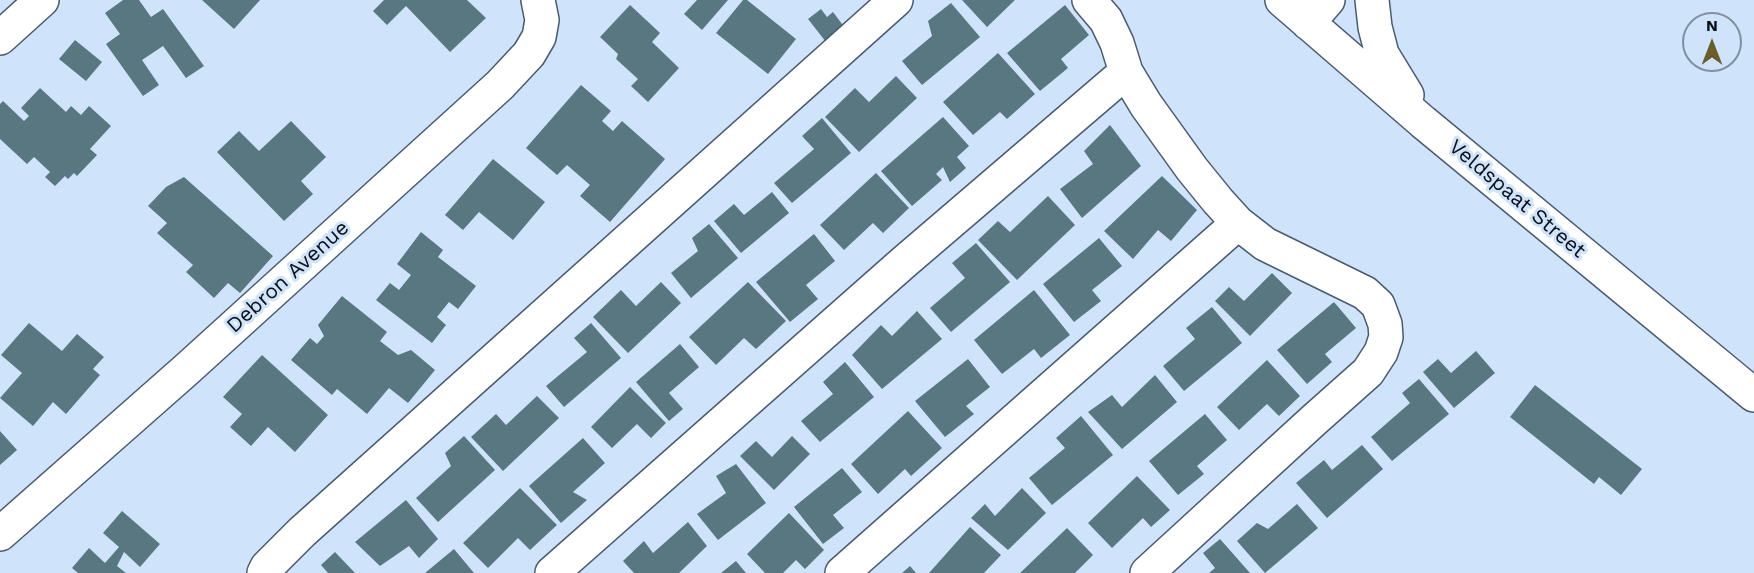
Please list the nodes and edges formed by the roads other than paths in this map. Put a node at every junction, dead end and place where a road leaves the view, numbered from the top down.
1 (42, 0) edge
2 (538, 0) edge
3 (896, 0) edge
4 (1089, 0) edge
5 (1282, 0) edge
6 (1372, 0) edge
7 (1318, 11) edge
8 (0, 38) edge
9 (1126, 72) junction
10 (1424, 122) junction
11 (1238, 223) junction
12 (1754, 395) edge
13 (0, 534) edge
14 (264, 573) edge
15 (552, 573) edge
16 (842, 573) edge
17 (1147, 573) edge

1 - 8 street
2 - 13 street, Debron Avenue
3 - 14 street
4 - 9 street
5 - 7 street, Veldspaat Street
6 - 10 street
7 - 10 street, Veldspaat Street
9 - 11 street
9 - 15 street
10 - 12 street, Veldspaat Street
11 - 16 street
11 - 17 street

